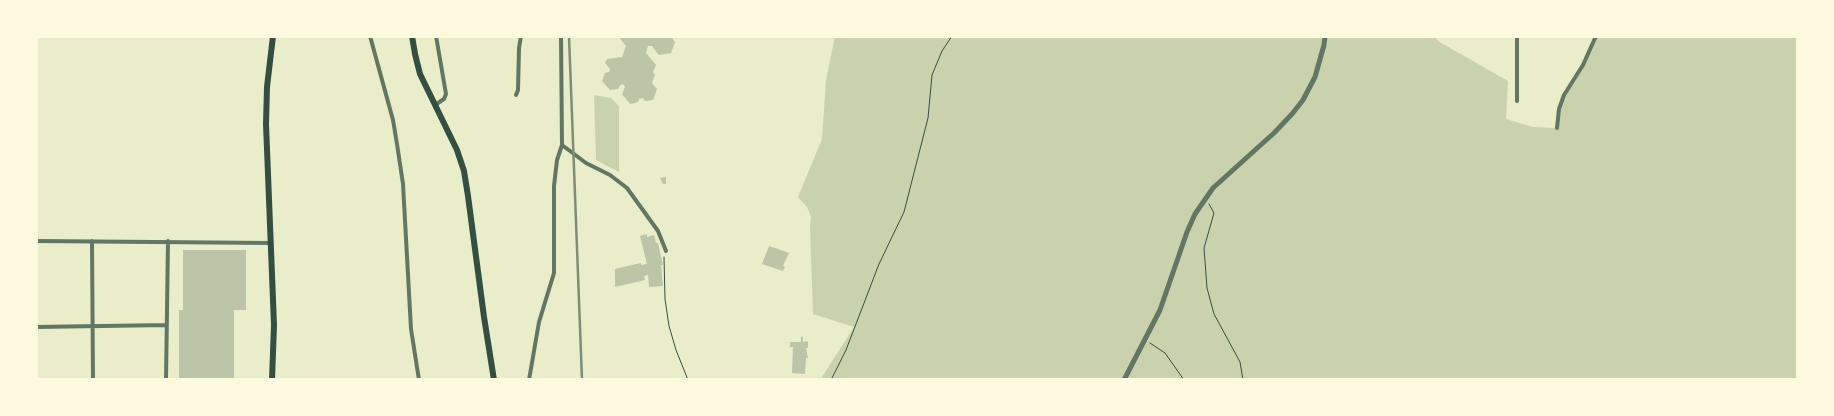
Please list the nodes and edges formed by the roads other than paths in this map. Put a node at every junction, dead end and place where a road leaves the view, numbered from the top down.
1 (273, 36) edge
2 (370, 36) edge
3 (412, 36) edge
4 (436, 36) edge
5 (521, 36) edge
6 (561, 36) edge
7 (1325, 36) edge
8 (1518, 36) edge
9 (1596, 36) edge
10 (516, 95) dead end
11 (1517, 101) dead end
12 (435, 104) junction
13 (1557, 128) dead end
14 (562, 145) junction
15 (36, 240) edge
16 (92, 240) junction
17 (168, 241) junction
18 (271, 243) junction
19 (666, 251) road end
20 (167, 325) junction
21 (92, 326) junction
22 (36, 327) edge
23 (93, 380) edge
24 (166, 380) edge
25 (272, 380) edge
26 (419, 380) edge
27 (494, 380) edge
28 (529, 380) edge
29 (1124, 380) edge

1 - 18 main road
2 - 26 street
3 - 12 main road
4 - 12 street
5 - 10 street
6 - 14 street
7 - 29 street
8 - 11 street
9 - 13 street
12 - 27 main road
14 - 19 street
14 - 28 street
15 - 16 street
16 - 17 street
16 - 21 street
17 - 18 street
17 - 20 street
18 - 25 main road
20 - 21 street
20 - 24 street
21 - 22 street
21 - 23 street

